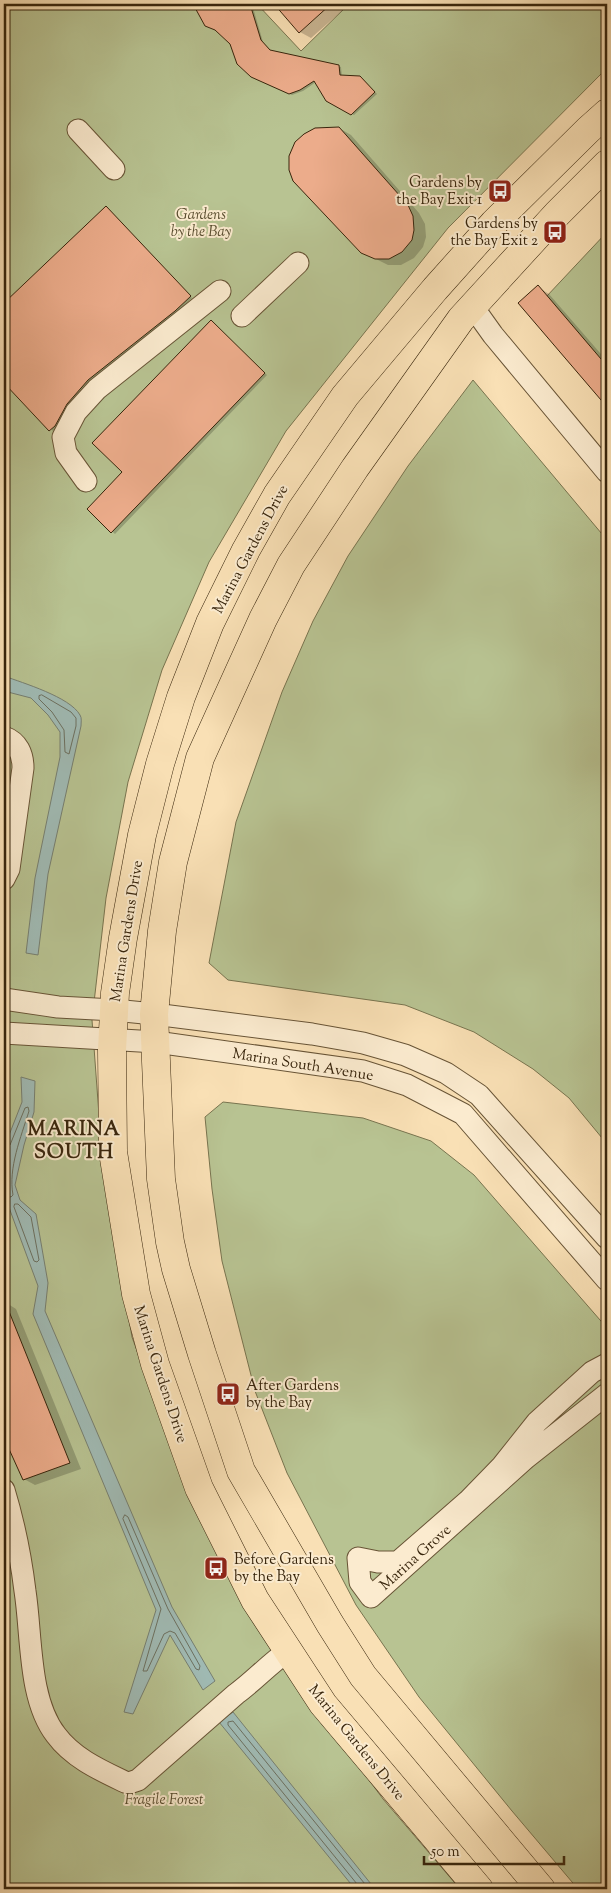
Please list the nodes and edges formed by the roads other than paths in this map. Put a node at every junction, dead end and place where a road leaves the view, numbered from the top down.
1 (607, 113) edge
2 (78, 130) dead end
3 (607, 164) edge
4 (114, 168) dead end
5 (298, 264) dead end
6 (220, 291) dead end
7 (473, 307) junction
8 (242, 316) dead end
9 (607, 472) edge
10 (86, 481) dead end
11 (4, 737) edge
12 (4, 751) edge
13 (4, 845) edge
14 (4, 879) edge
15 (4, 999) edge
16 (114, 1010) junction
17 (154, 1014) junction
18 (4, 1033) edge
19 (113, 1038) junction
20 (156, 1042) junction
21 (607, 1238) edge
22 (607, 1280) edge
23 (600, 1368) edge
24 (607, 1394) edge
25 (4, 1490) edge
26 (288, 1651) junction
27 (479, 1889) edge
28 (541, 1889) edge

1 - 16 main road, Marina Gardens Drive
2 - 4 street
3 - 7 main road
5 - 8 street
6 - 10 street
7 - 9 street
7 - 17 main road
11 - 14 street
12 - 13 street
15 - 16 street
16 - 17 street
16 - 19 main road, Marina Gardens Drive
17 - 20 main road
17 - 21 street, Marina South Avenue
18 - 19 street
19 - 20 street
19 - 26 main road, Marina Gardens Drive
20 - 22 street, Marina South Avenue
20 - 28 main road
23 - 24 street, Marina Grove
25 - 26 street
26 - 27 main road, Marina Gardens Drive

